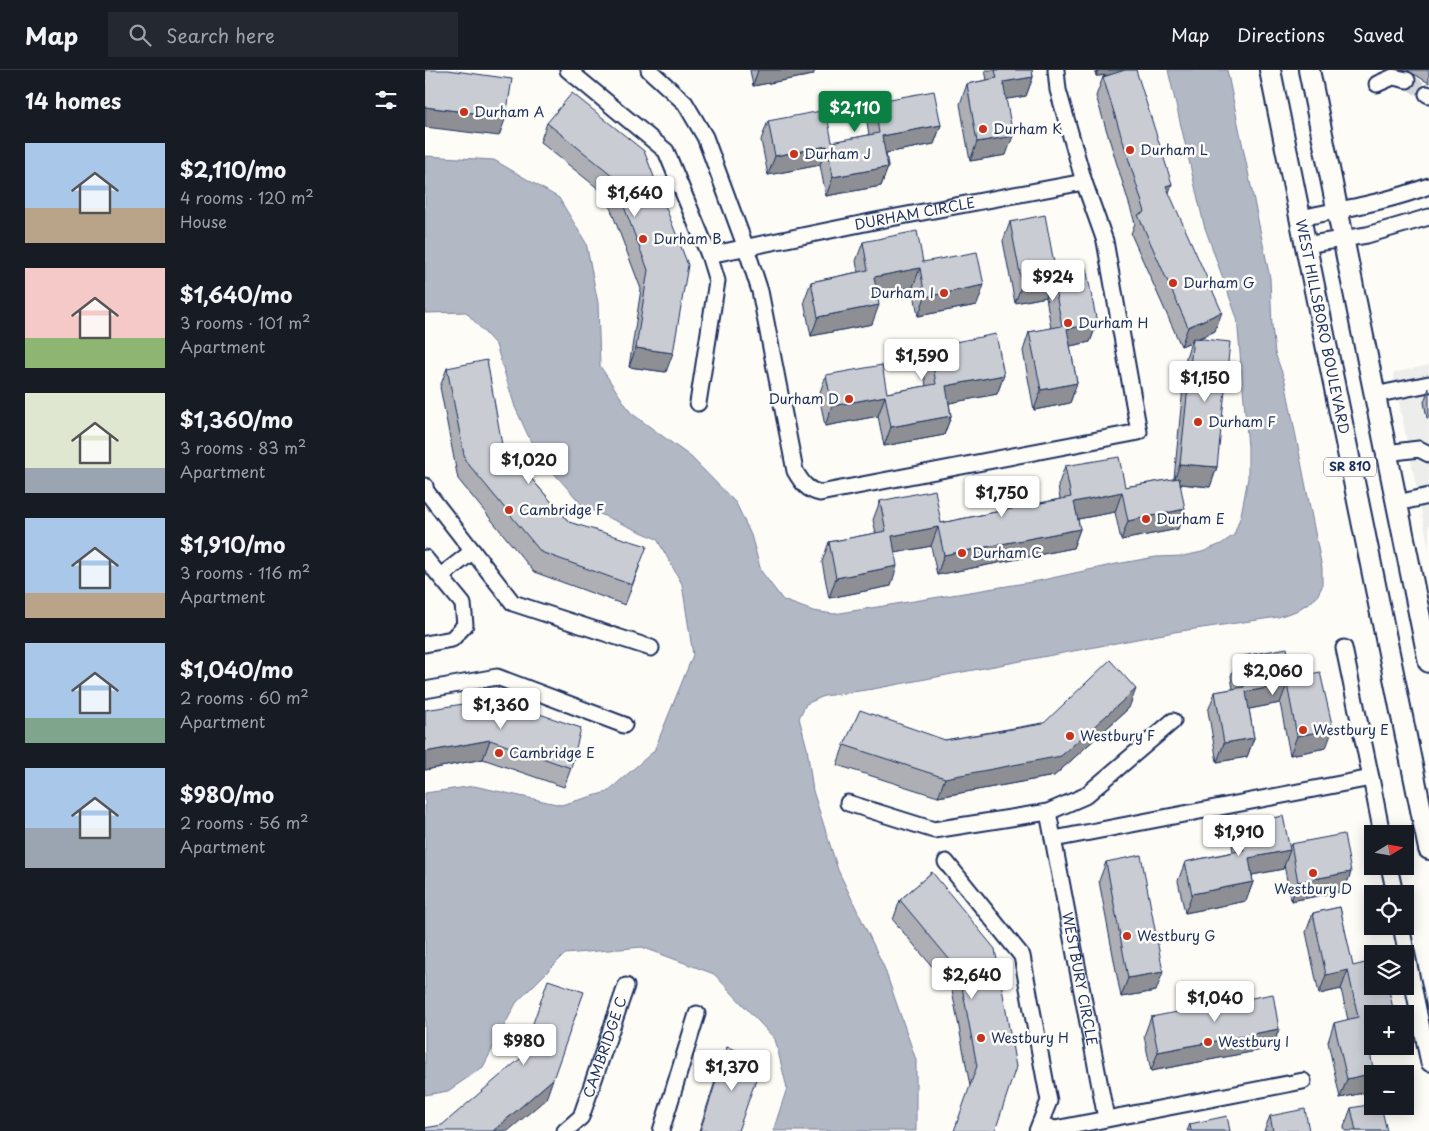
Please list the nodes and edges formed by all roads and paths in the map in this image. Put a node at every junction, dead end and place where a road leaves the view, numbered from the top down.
1 (568, 70) edge
2 (649, 70) edge
3 (1057, 70) edge
4 (1270, 70) edge
5 (1309, 70) edge
6 (1407, 80) tunnel mouth
7 (1377, 84) dead end
8 (1084, 182) junction
9 (1429, 186) edge
10 (1337, 210) junction
11 (1429, 217) edge
12 (1300, 218) junction
13 (1342, 240) junction
14 (1305, 244) junction
15 (746, 248) junction
16 (709, 255) junction
17 (1429, 384) edge
18 (1374, 395) junction
19 (698, 403) dead end
20 (1386, 453) junction
21 (1429, 454) edge
22 (425, 486) edge
23 (1429, 496) edge
24 (1397, 503) junction
25 (473, 551) junction
26 (425, 558) edge
27 (441, 576) junction
28 (425, 644) edge
29 (651, 648) dead end
30 (1344, 648) dead end
31 (1429, 662) edge
32 (425, 690) edge
33 (1173, 721) dead end
34 (624, 725) dead end
35 (1371, 778) junction
36 (848, 803) dead end
37 (1048, 812) junction
38 (1381, 825) edge
39 (1054, 839) junction
40 (1429, 846) edge
41 (946, 862) dead end
42 (1403, 935) edge
43 (626, 986) dead end
44 (697, 1014) dead end
45 (1429, 1063) edge
46 (1303, 1082) dead end
47 (1049, 1101) junction
48 (1107, 1118) junction
49 (1039, 1127) edge
50 (1055, 1130) edge
51 (565, 1131) edge
52 (661, 1131) edge

1 - 16 street
2 - 15 street
3 - 8 street
4 - 12 main road, WEST HILLSBORO BOULEVARD / SR 810
5 - 10 main road, SR 810
6 - 7 street
8 - 15 street, DURHAM CIRCLE
8 - 15 street
9 - 10 street
10 - 12 street
10 - 13 main road, SR 810
11 - 13 street
12 - 14 main road, WEST HILLSBORO BOULEVARD / SR 810
13 - 14 street
13 - 18 main road, SR 810
14 - 40 main road, WEST HILLSBORO BOULEVARD / SR 810
15 - 16 street, DURHAM CIRCLE
16 - 19 street
17 - 18 street
18 - 20 main road, SR 810
20 - 21 street
20 - 24 main road, SR 810
22 - 25 street
23 - 24 street
24 - 31 main road, SR 810
25 - 27 street
25 - 29 street
26 - 27 street
27 - 28 street
30 - 35 street
32 - 34 street
33 - 37 street
35 - 38 street
35 - 39 street
36 - 37 street
37 - 39 street, WESTBURY CIRCLE
39 - 48 street, WESTBURY CIRCLE
41 - 47 street
42 - 45 street
43 - 51 street, CAMBRIDGE C
44 - 52 street
46 - 48 street
47 - 49 street
47 - 50 street
48 - 50 street
49 - 50 street

